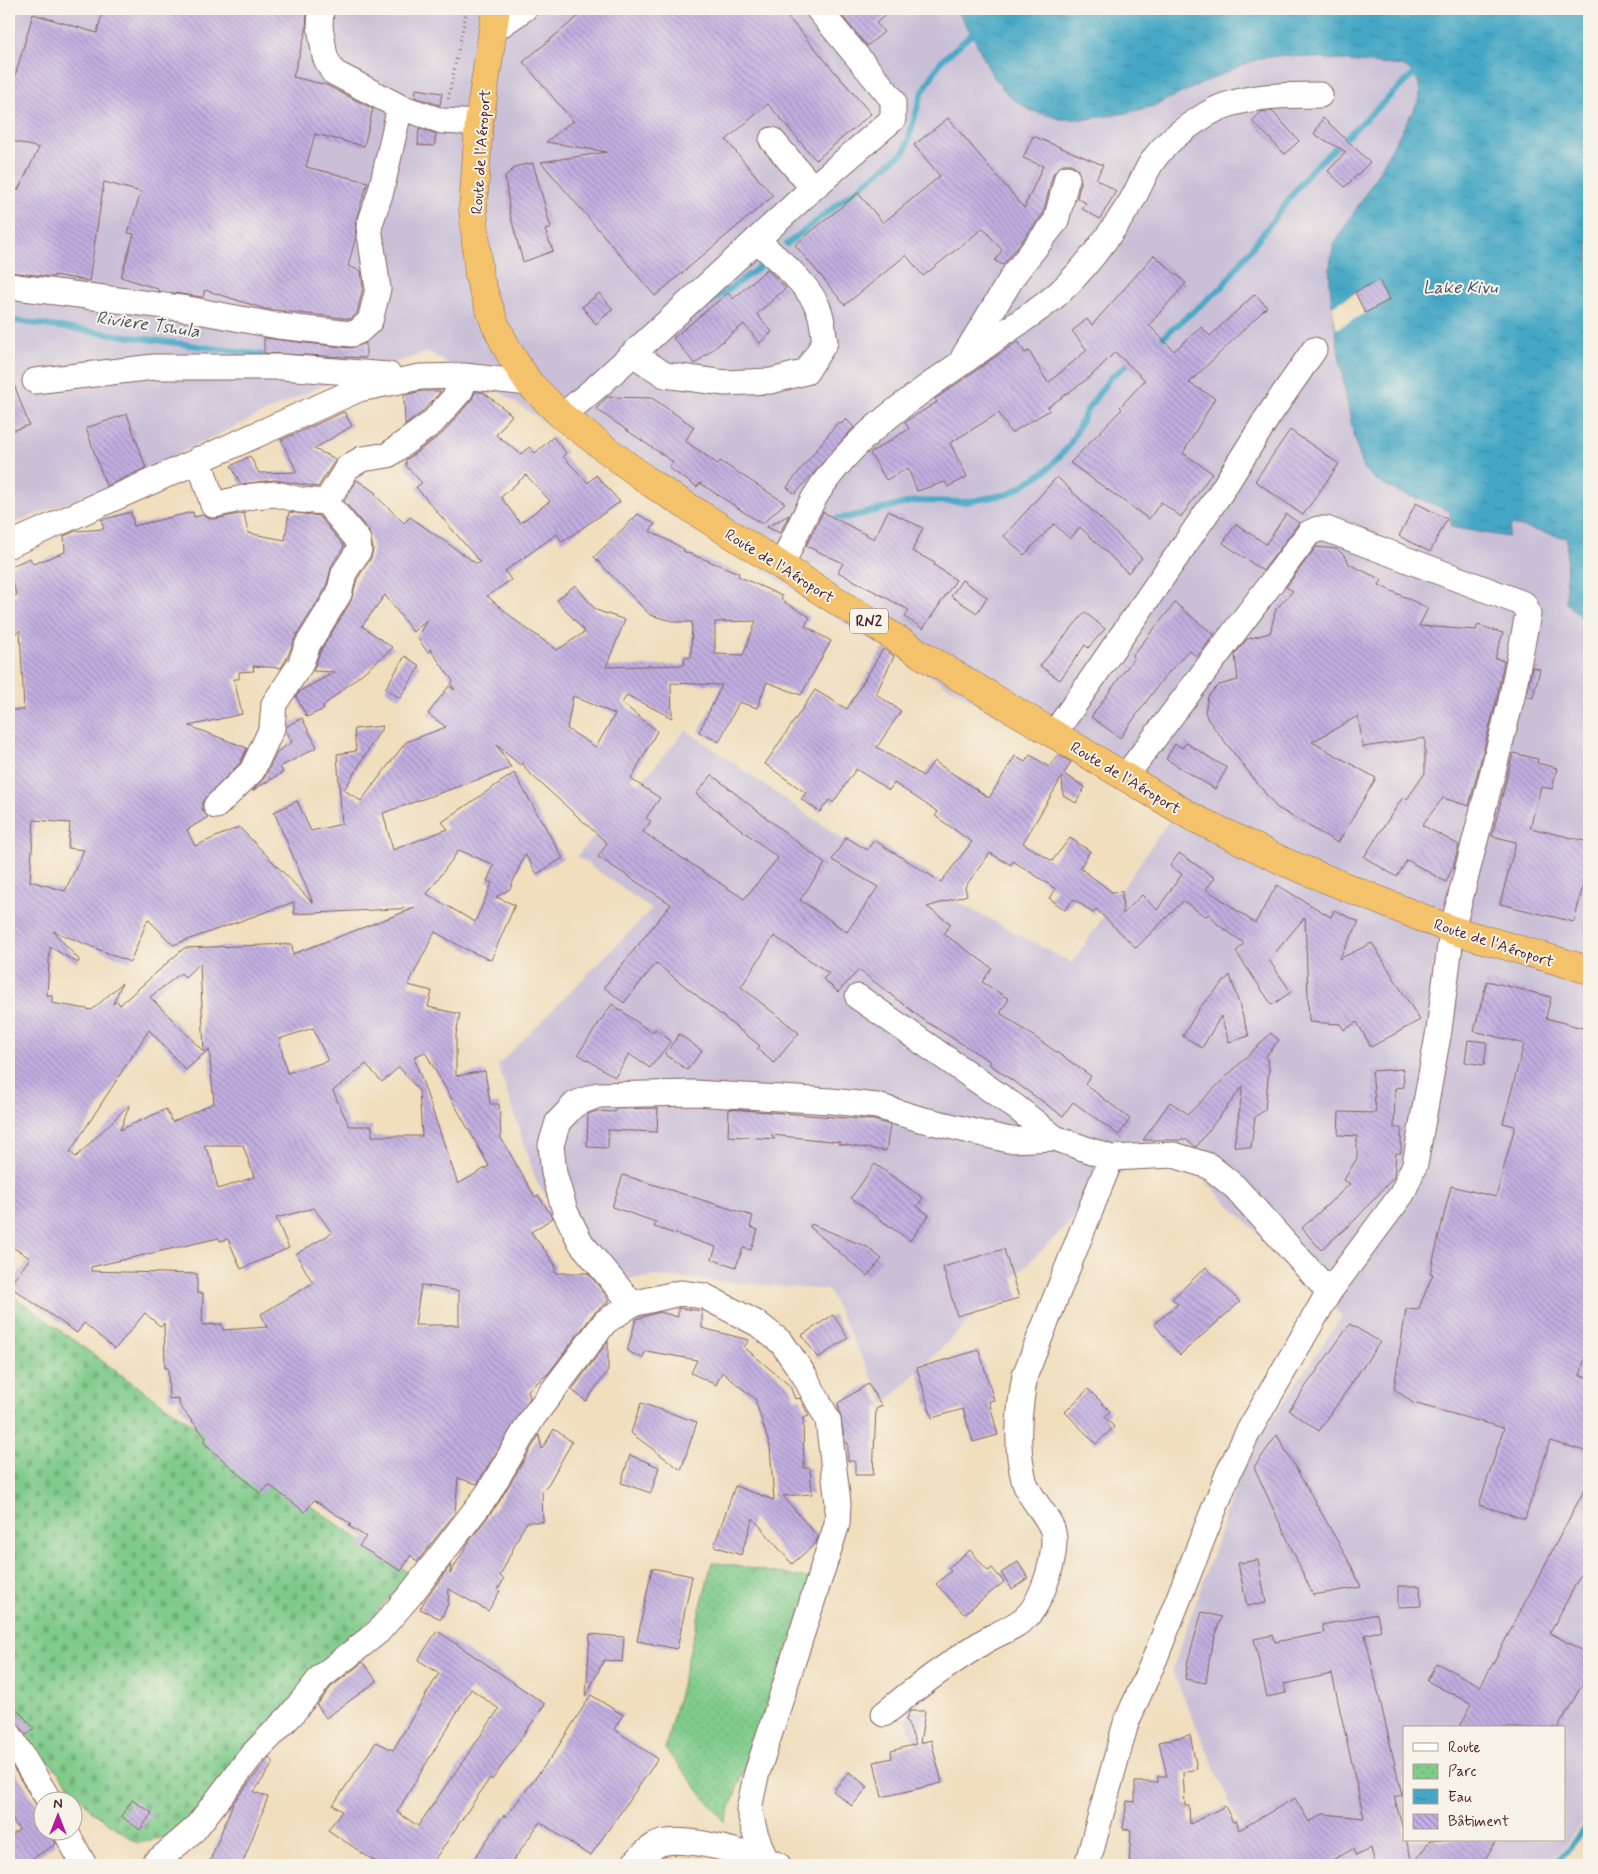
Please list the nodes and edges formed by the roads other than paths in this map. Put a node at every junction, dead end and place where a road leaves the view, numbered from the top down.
1 (320, 9) edge
2 (524, 9) edge
3 (818, 9) edge
4 (494, 20) edge
5 (1320, 95) dead end
6 (400, 107) junction
7 (479, 123) junction
8 (772, 140) dead end
9 (1067, 178) dead end
10 (813, 188) junction
11 (756, 240) junction
12 (9, 286) edge
13 (1314, 350) dead end
14 (633, 354) junction
15 (959, 365) junction
16 (464, 376) junction
17 (420, 377) junction
18 (36, 382) dead end
19 (529, 383) junction
20 (562, 416) junction
21 (199, 459) junction
22 (326, 502) junction
23 (9, 545) edge
24 (782, 566) junction
25 (1054, 734) junction
26 (1125, 777) junction
27 (216, 806) dead end
28 (1452, 930) junction
29 (1589, 970) edge
30 (858, 998) dead end
31 (1055, 1138) junction
32 (1111, 1158) junction
33 (1329, 1292) junction
34 (632, 1304) junction
35 (884, 1714) dead end
36 (9, 1734) edge
37 (44, 1792) edge
38 (71, 1842) edge
39 (772, 1862) edge
40 (84, 1865) edge
41 (153, 1865) edge
42 (634, 1865) edge
43 (1087, 1865) edge

1 - 6 street
2 - 4 street
3 - 10 street
4 - 7 highway, Route de l'Aéroport / RN2
5 - 15 street
6 - 7 street
6 - 12 street
7 - 19 highway, Route de l'Aéroport / RN2
8 - 10 street
9 - 15 street
10 - 11 street
11 - 14 street
11 - 14 street
13 - 25 street
14 - 20 street
15 - 24 street
16 - 17 street
16 - 19 street
16 - 22 street
17 - 18 street
17 - 21 street
19 - 20 highway, Route de l'Aéroport / RN2
20 - 24 highway, Route de l'Aéroport / RN2
21 - 22 street
21 - 23 street
22 - 27 street
24 - 25 highway, Route de l'Aéroport / RN2
25 - 26 highway, Route de l'Aéroport / RN2
26 - 28 highway, Route de l'Aéroport / RN2
26 - 28 street
28 - 29 highway, Route de l'Aéroport / RN2
28 - 33 street
30 - 31 street
31 - 32 street
31 - 34 street
32 - 33 street
32 - 35 street
33 - 43 street
34 - 39 street
34 - 41 street
36 - 37 street
38 - 40 street
39 - 42 street

